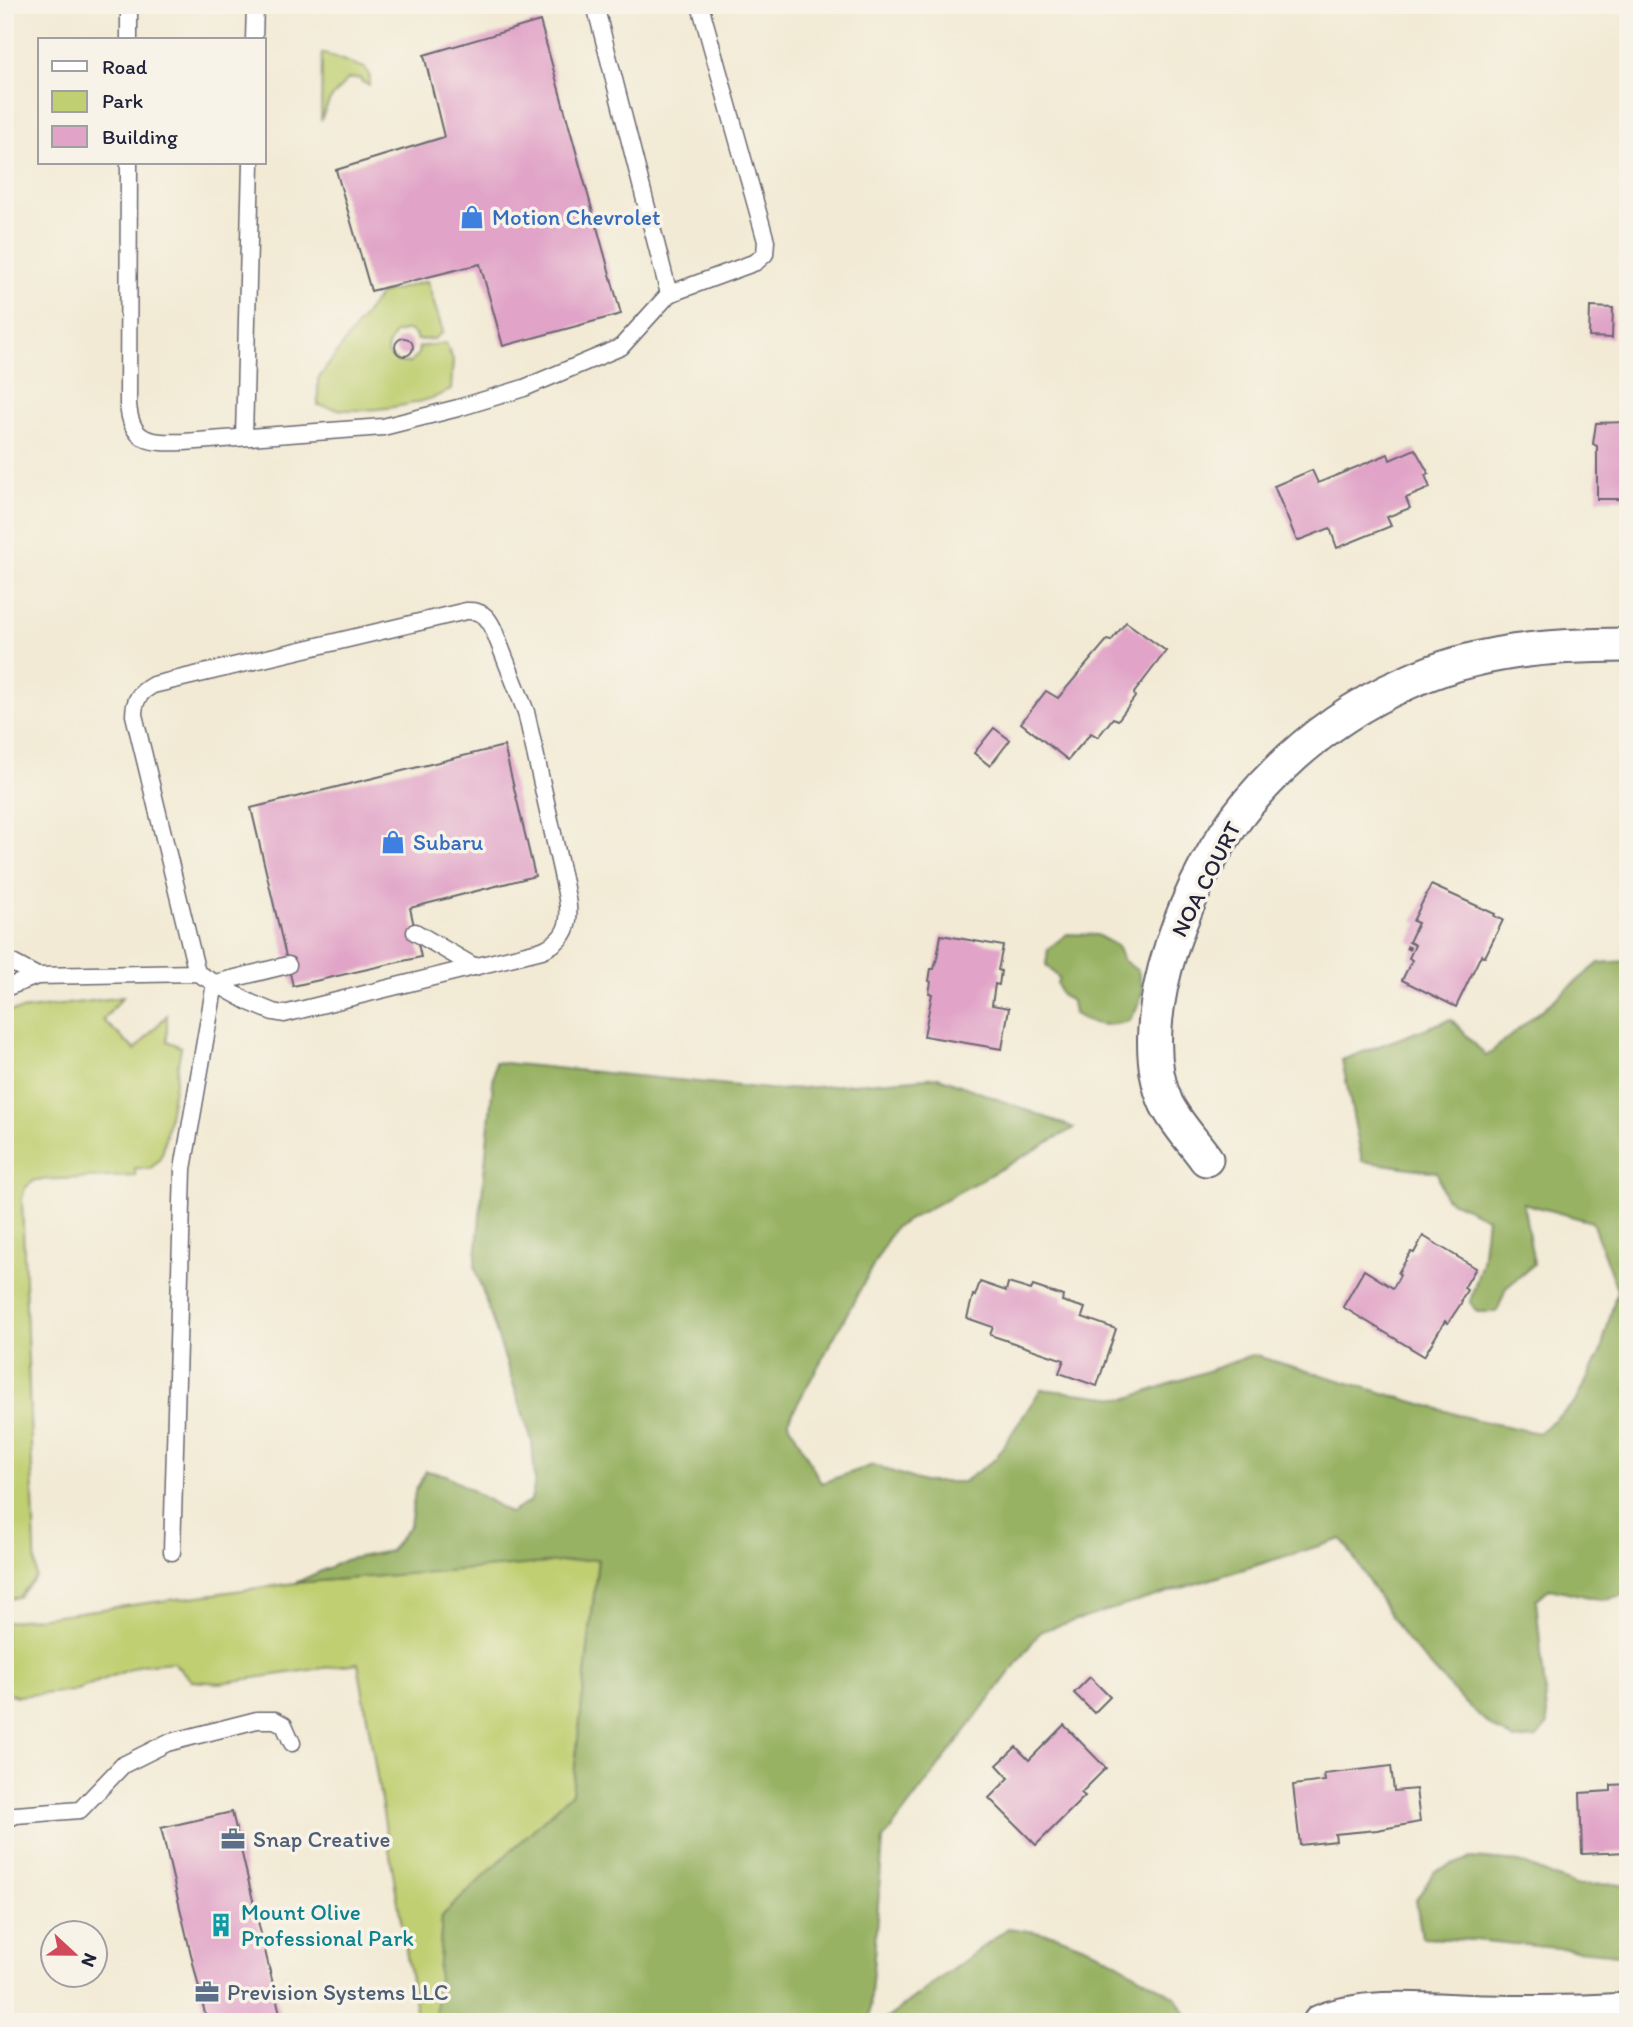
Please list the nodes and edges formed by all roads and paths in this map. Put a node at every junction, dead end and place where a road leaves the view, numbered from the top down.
1 (130, 5) edge
2 (255, 5) edge
3 (595, 5) edge
4 (700, 5) edge
5 (129, 38) edge
6 (254, 38) edge
7 (129, 164) edge
8 (251, 164) edge
9 (669, 294) junction
10 (244, 437) junction
11 (1628, 645) edge
12 (415, 932) dead end
13 (1406, 947) dead end
14 (1413, 950) dead end
15 (5, 959) edge
16 (288, 965) dead end
17 (475, 967) junction
18 (197, 973) junction
19 (37, 976) junction
20 (215, 983) junction
21 (5, 988) edge
22 (1206, 1159) dead end
23 (172, 1552) dead end
24 (292, 1742) dead end
25 (9, 1815) edge
26 (1623, 2014) edge
27 (1320, 2022) edge

1 - 5 lane
2 - 6 lane
3 - 9 lane
4 - 9 lane
7 - 10 lane
8 - 10 lane
9 - 10 lane
11 - 22 street, NOA COURT
12 - 17 lane
13 - 14 path
15 - 19 lane
16 - 20 lane
17 - 18 lane
17 - 20 lane
18 - 19 lane
18 - 20 lane
19 - 21 lane
20 - 23 lane
24 - 25 lane
26 - 27 street

